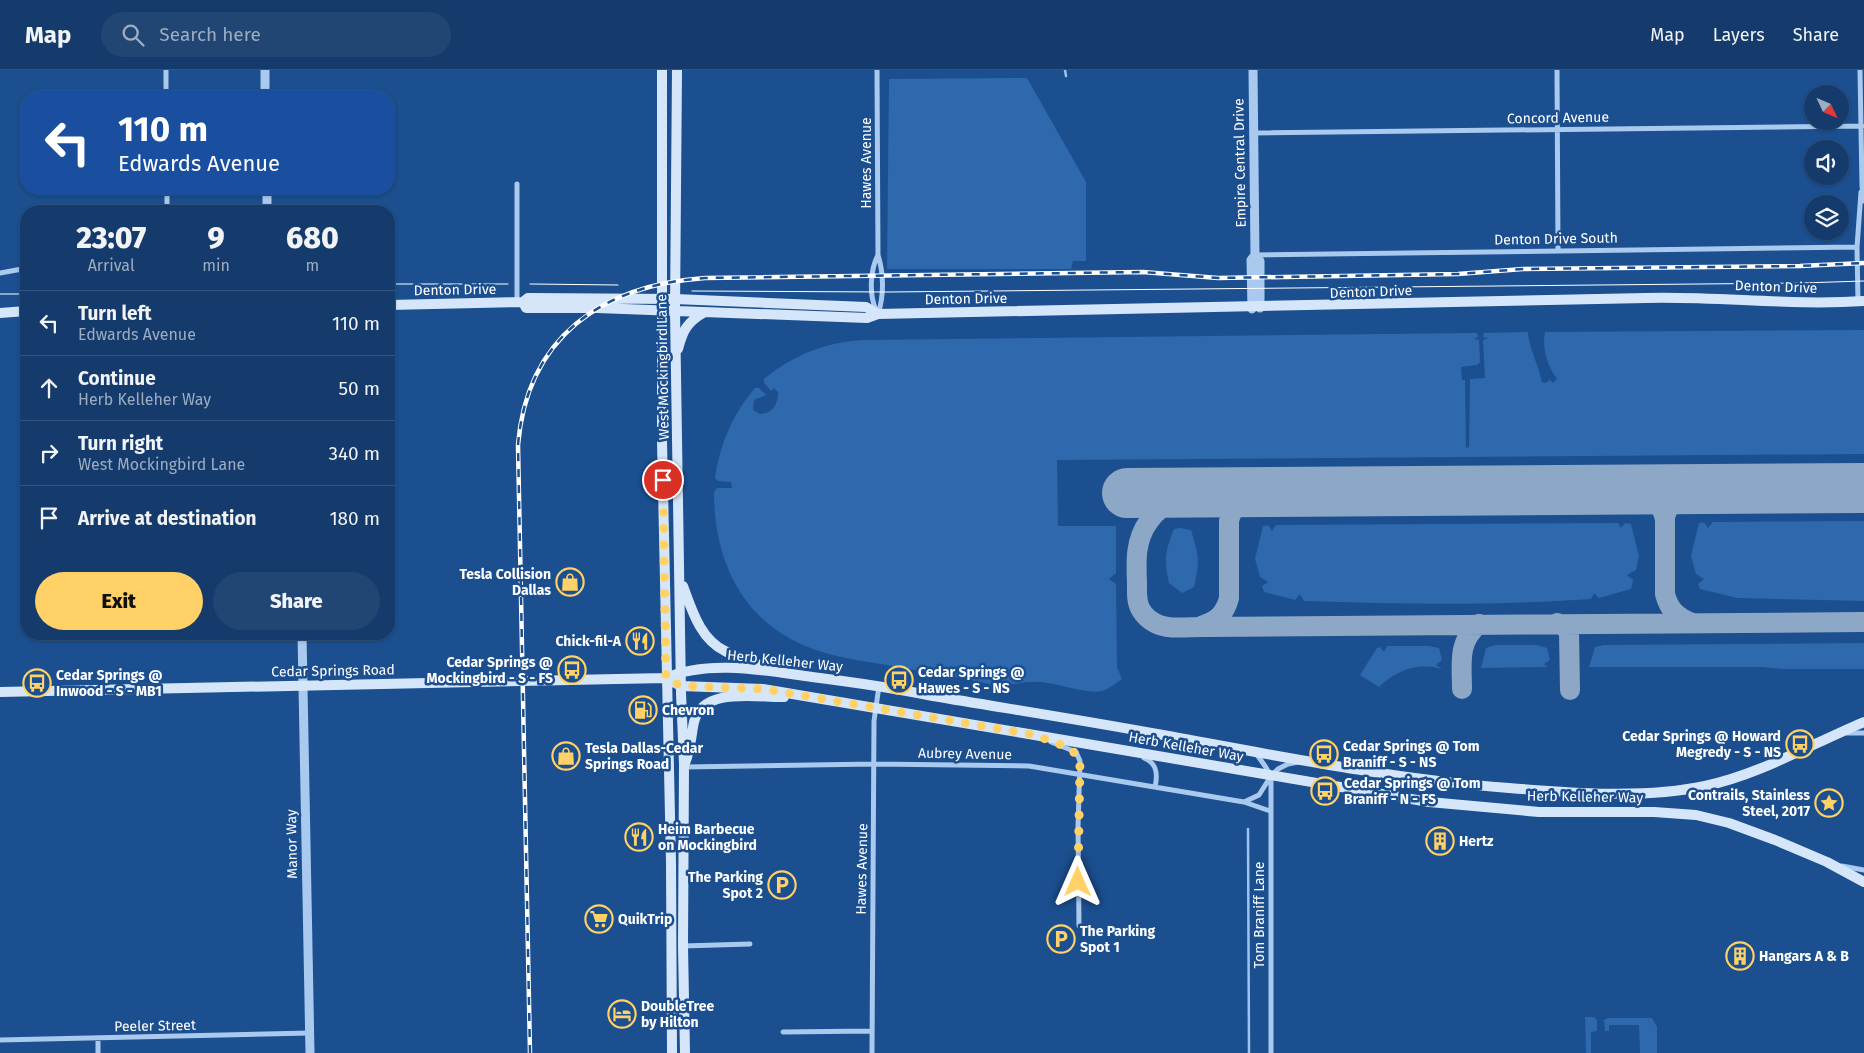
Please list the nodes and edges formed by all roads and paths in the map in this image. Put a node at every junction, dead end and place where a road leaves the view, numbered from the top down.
1 (166, 70) edge
2 (265, 70) edge
3 (662, 70) edge
4 (677, 70) edge
5 (877, 70) edge
6 (1253, 70) edge
7 (1557, 70) edge
8 (1860, 70) edge
9 (166, 90) edge
10 (265, 90) edge
11 (1862, 126) junction
12 (1557, 129) junction
13 (1254, 133) junction
14 (662, 170) junction
15 (676, 170) junction
16 (517, 184) dead end
17 (1862, 186) junction
18 (1864, 201) edge
19 (1857, 247) junction
20 (1558, 250) junction
21 (1255, 255) junction
22 (878, 256) junction
23 (20, 269) edge
24 (0, 273) edge
25 (661, 300) junction
26 (675, 300) junction
27 (520, 302) junction
28 (1861, 302) edge
29 (395, 305) edge
30 (1256, 308) junction
31 (20, 311) edge
32 (661, 311) junction
33 (675, 311) junction
34 (706, 312) junction
35 (0, 313) edge
36 (878, 314) junction
37 (676, 360) junction
38 (662, 441) junction
39 (678, 442) junction
40 (680, 578) junction
41 (302, 640) edge
42 (681, 671) junction
43 (783, 673) junction
44 (666, 678) junction
45 (303, 686) junction
46 (681, 686) junction
47 (879, 686) junction
48 (0, 692) edge
49 (794, 694) junction
50 (876, 707) junction
51 (1864, 722) edge
52 (1864, 733) edge
53 (1030, 734) junction
54 (1824, 739) junction
55 (1125, 750) junction
56 (1254, 752) junction
57 (1306, 761) junction
58 (874, 764) junction
59 (684, 765) junction
60 (1079, 774) junction
61 (1271, 776) junction
62 (1156, 787) junction
63 (1244, 802) junction
64 (1270, 811) junction
65 (1826, 862) junction
66 (671, 863) junction
67 (683, 863) junction
68 (1864, 870) edge
69 (1864, 882) edge
70 (1079, 926) dead end
71 (750, 944) dead end
72 (683, 946) junction
73 (671, 947) junction
74 (872, 1031) junction
75 (783, 1032) dead end
76 (310, 1033) junction
77 (98, 1038) junction
78 (0, 1040) edge
79 (98, 1053) edge
80 (310, 1053) edge
81 (672, 1053) edge
82 (685, 1053) edge
83 (872, 1053) edge
84 (1271, 1053) edge

1 - 9 street
2 - 10 street
3 - 14 main road, West Mockingbird Lane
4 - 15 main road, West Mockingbird Lane
5 - 22 street, Hawes Avenue
6 - 13 street, Empire Central Drive
7 - 12 street
8 - 11 street
11 - 12 street, Concord Avenue
11 - 17 street
12 - 13 street, Concord Avenue
12 - 20 street
13 - 21 street, Empire Central Drive
14 - 15 main road
14 - 25 main road, West Mockingbird Lane
15 - 26 main road, West Mockingbird Lane
16 - 27 street
17 - 18 street
17 - 19 street
19 - 20 street, Denton Drive South
19 - 28 street
20 - 21 street, Denton Drive South
21 - 30 street, Empire Central Drive
22 - 36 street, Hawes Avenue
22 - 36 street, Hawes Avenue
23 - 24 street
25 - 26 main road, Denton Drive
25 - 27 main road, Denton Drive
25 - 32 main road, West Mockingbird Lane
26 - 33 main road, West Mockingbird Lane
26 - 36 main road, Denton Drive
27 - 29 main road, Denton Drive
27 - 32 main road, Denton Drive
28 - 30 main road, Denton Drive
30 - 36 main road, Denton Drive
31 - 35 main road
32 - 33 main road, Denton Drive
32 - 38 main road, West Mockingbird Lane
33 - 34 main road, Denton Drive
33 - 37 main road, West Mockingbird Lane
34 - 36 main road, Denton Drive
34 - 37 main road
37 - 39 main road, West Mockingbird Lane
38 - 39 main road
38 - 44 main road, West Mockingbird Lane
39 - 40 main road, West Mockingbird Lane
40 - 42 main road, West Mockingbird Lane
40 - 43 main road
41 - 45 street, Manor Way
42 - 43 main road, Herb Kelleher Way
42 - 44 main road, Herb Kelleher Way
42 - 46 main road, West Mockingbird Lane
43 - 47 main road, Herb Kelleher Way
44 - 45 main road, Cedar Springs Road
44 - 46 main road, Herb Kelleher Way
44 - 66 main road, West Mockingbird Lane
45 - 48 main road, Cedar Springs Road
45 - 76 street, Manor Way
46 - 49 main road, Herb Kelleher Way
46 - 59 main road, West Mockingbird Lane
47 - 50 street, Hawes Avenue
47 - 56 main road, Herb Kelleher Way
49 - 50 main road, Herb Kelleher Way
49 - 59 main road
50 - 53 main road, Herb Kelleher Way
50 - 58 street, Hawes Avenue
51 - 54 main road, Herb Kelleher Way
52 - 54 street
53 - 55 main road, Herb Kelleher Way
53 - 60 street
54 - 57 main road, Herb Kelleher Way
55 - 61 main road, Herb Kelleher Way
55 - 62 street
56 - 57 main road, Herb Kelleher Way
56 - 61 street
57 - 61 street
58 - 59 street, Aubrey Avenue
58 - 60 street, Aubrey Avenue
58 - 74 street, Hawes Avenue
59 - 67 main road, West Mockingbird Lane
60 - 62 street, Aubrey Avenue
60 - 70 street
61 - 63 street
61 - 64 street, Tom Braniff Lane
61 - 65 main road, Herb Kelleher Way
62 - 63 street, Aubrey Avenue
63 - 64 street, Aubrey Avenue
64 - 84 street, Tom Braniff Lane
65 - 68 street
65 - 69 main road, Herb Kelleher Way
66 - 67 main road
66 - 73 main road, West Mockingbird Lane
67 - 72 main road, West Mockingbird Lane
71 - 72 street
72 - 73 main road
72 - 82 main road, West Mockingbird Lane
73 - 81 main road, West Mockingbird Lane
74 - 75 street
74 - 83 street, Hawes Avenue
76 - 77 street, Peeler Street
76 - 80 street, Manor Way
77 - 78 street, Peeler Street
77 - 79 street

